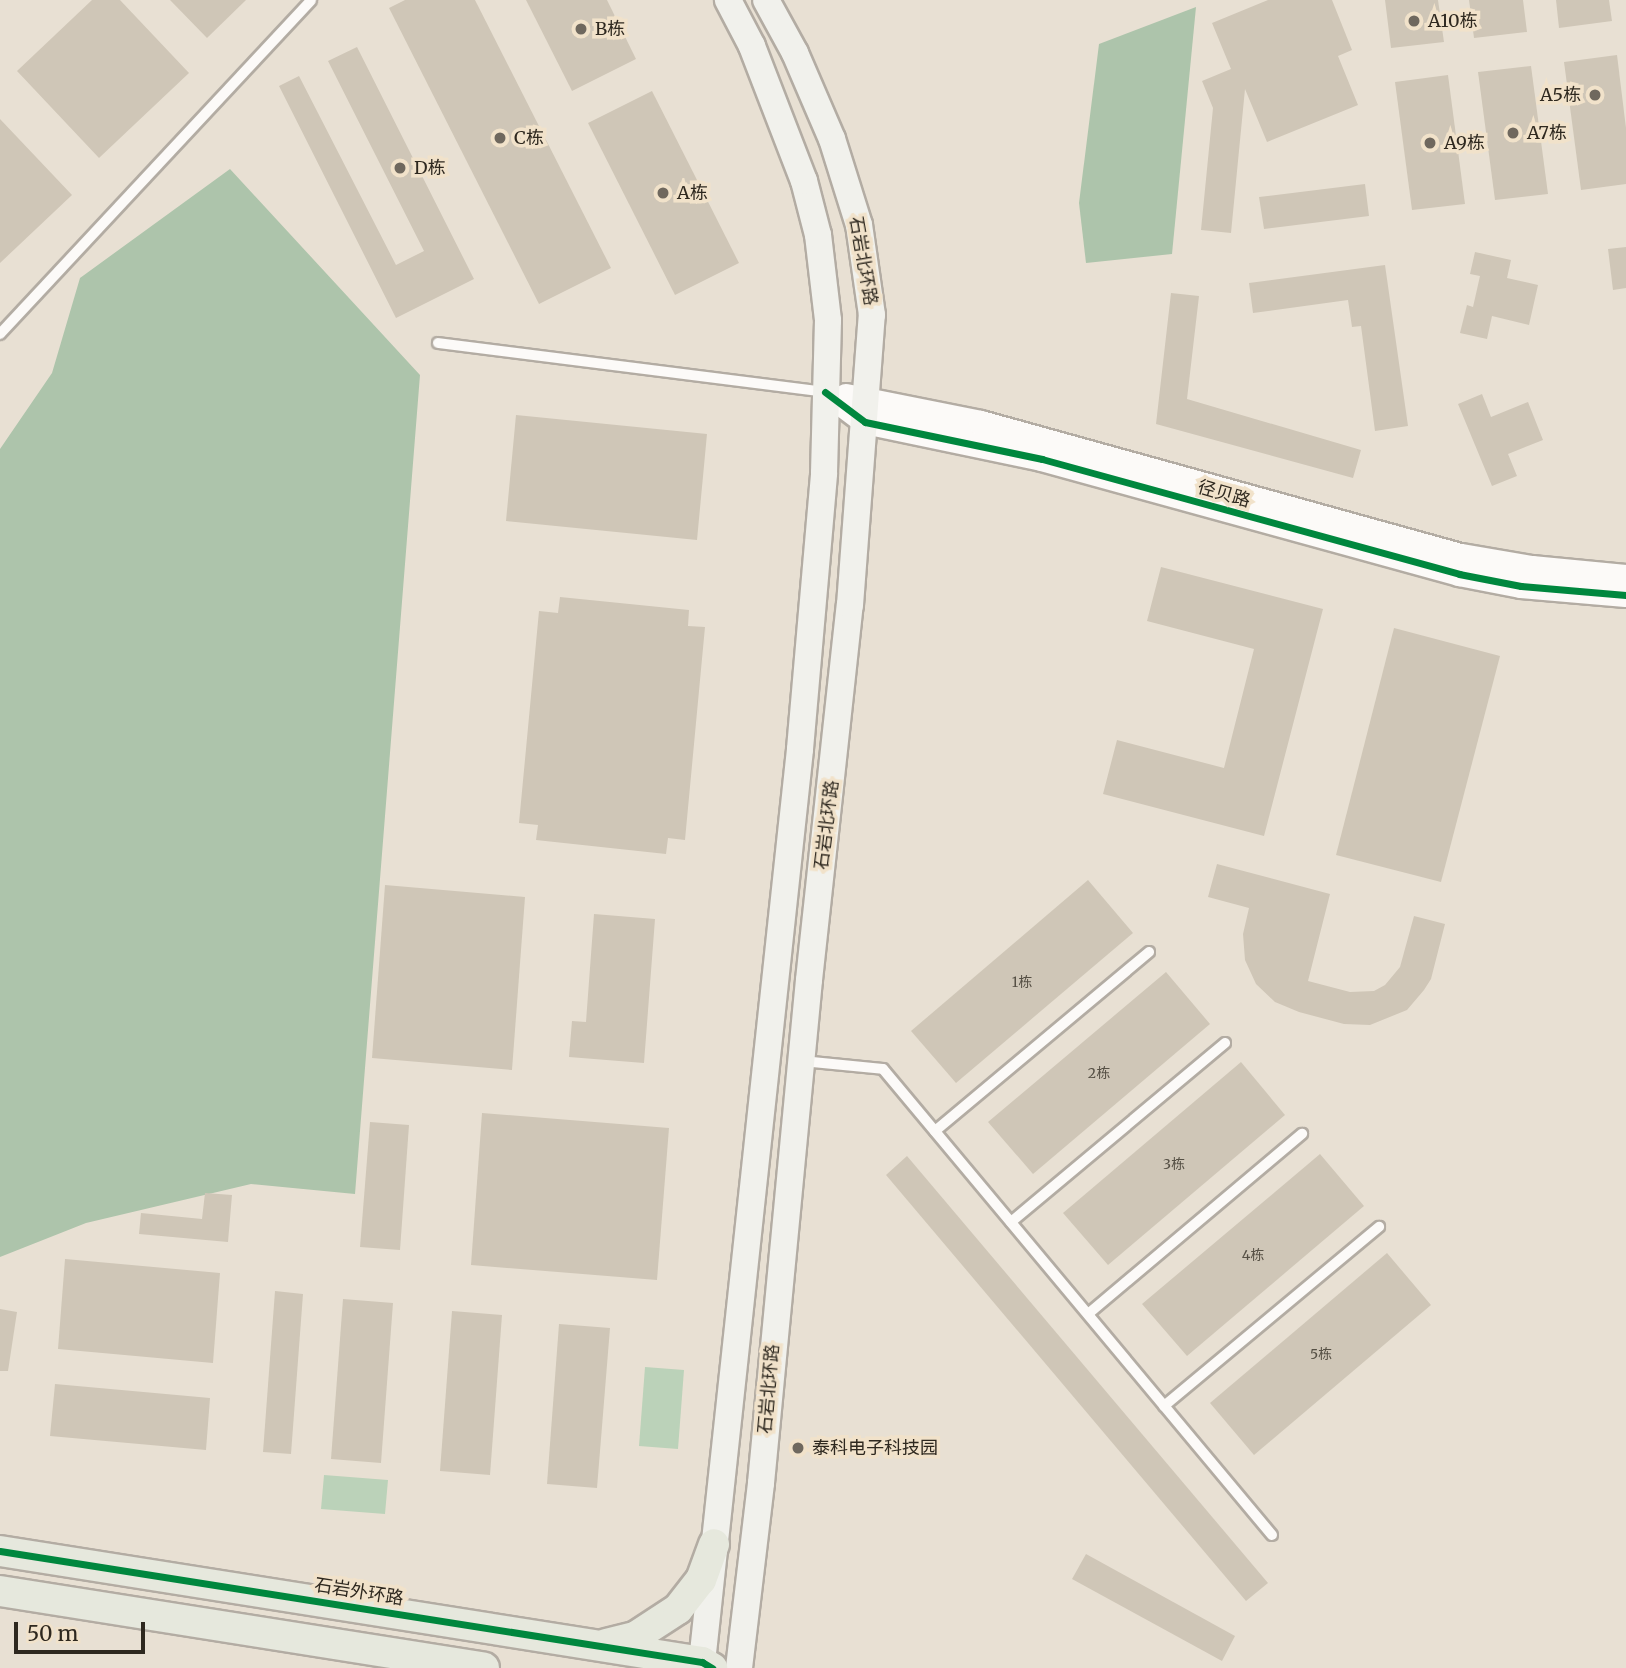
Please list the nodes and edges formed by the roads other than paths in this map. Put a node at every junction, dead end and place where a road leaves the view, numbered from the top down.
1 (311, 0) edge
2 (728, 0) edge
3 (766, 0) edge
4 (0, 334) edge
5 (438, 344) dead end
6 (825, 392) junction
7 (866, 411) junction
8 (1626, 577) edge
9 (1626, 595) edge
10 (1149, 952) dead end
11 (1225, 1043) dead end
12 (802, 1061) junction
13 (935, 1131) junction
14 (1302, 1134) dead end
15 (1011, 1222) junction
16 (1379, 1227) dead end
17 (1087, 1314) junction
18 (1164, 1406) junction
19 (1272, 1535) dead end
20 (714, 1544) junction
21 (0, 1551) edge
22 (0, 1591) edge
23 (596, 1645) junction
24 (705, 1666) edge
25 (485, 1668) edge
26 (739, 1668) edge

1 - 4 lane
2 - 6 main road, 石岩北环路
3 - 7 main road, 石岩北环路
5 - 6 lane
6 - 7 street, 径贝路
6 - 20 main road, 石岩北环路
7 - 8 street, 径贝路
7 - 9 street, 径贝路
7 - 12 main road, 石岩北环路
10 - 13 lane
11 - 15 lane
12 - 13 lane
12 - 26 main road, 石岩北环路
13 - 15 lane
14 - 17 lane
15 - 17 lane
16 - 18 lane
17 - 18 lane
18 - 19 lane
20 - 23 main road
20 - 24 main road, 石岩北环路
21 - 23 main road, 石岩外环路
22 - 25 main road
23 - 24 main road, 石岩外环路

